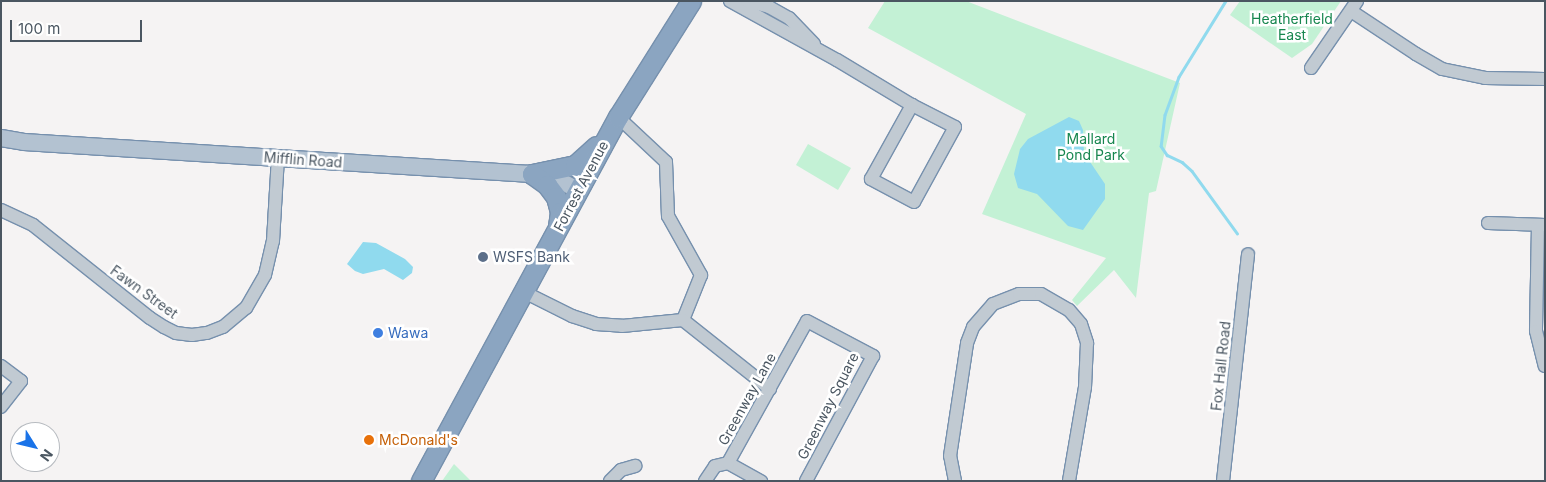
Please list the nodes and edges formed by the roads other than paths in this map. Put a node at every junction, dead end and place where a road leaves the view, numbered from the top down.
1 (691, 1) edge
2 (730, 1) edge
3 (747, 1) edge
4 (1354, 6) edge
5 (816, 49) junction
6 (1311, 68) dead end
7 (1545, 79) edge
8 (912, 105) junction
9 (613, 124) junction
10 (1, 138) edge
11 (24, 142) junction
12 (1, 144) edge
13 (278, 158) junction
14 (532, 174) junction
15 (578, 190) junction
16 (1, 210) edge
17 (1488, 223) dead end
18 (1542, 225) edge
19 (557, 230) junction
20 (1248, 254) dead end
21 (524, 292) junction
22 (683, 320) junction
23 (807, 321) joint
24 (1, 366) edge
25 (1545, 366) edge
26 (770, 389) junction
27 (1, 407) edge
28 (728, 463) junction
29 (635, 466) dead end
30 (421, 481) edge
31 (610, 481) edge
32 (705, 481) edge
33 (761, 481) edge
34 (806, 481) edge
35 (956, 481) edge
36 (1069, 481) edge
37 (1223, 481) edge

1 - 9 highway, Forrest Avenue
2 - 5 street
3 - 5 street
4 - 6 street
4 - 7 street
5 - 8 street
8 - 8 street
9 - 14 highway
9 - 15 highway, Forrest Avenue
9 - 22 street
10 - 11 main road, Mifflin Road
11 - 12 main road, Mifflin Road
11 - 13 main road, Mifflin Road
13 - 14 main road, Mifflin Road
13 - 16 street, Fawn Street
14 - 15 main road, Mifflin Road
14 - 19 highway
15 - 19 highway, Forrest Avenue
17 - 18 street
18 - 25 street
19 - 21 highway, Forrest Avenue
20 - 37 street, Fox Hall Road
21 - 22 street
21 - 30 highway, Forrest Avenue
22 - 26 street
23 - 26 street, Greenway Lane
23 - 34 street, Greenway Square
24 - 27 street
26 - 28 street, Greenway Lane
28 - 32 street, Greenway Lane
28 - 33 street
29 - 31 street
35 - 36 street

